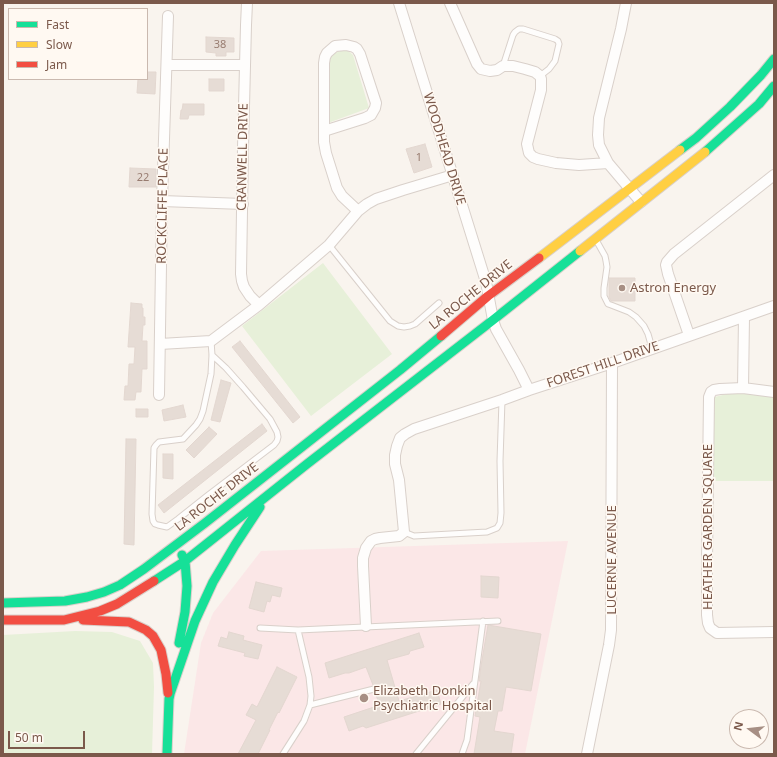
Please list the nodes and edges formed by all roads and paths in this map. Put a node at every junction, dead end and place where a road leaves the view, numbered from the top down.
1 (247, 3) edge
2 (399, 3) edge
3 (450, 3) edge
4 (626, 3) edge
5 (168, 16) dead end
6 (774, 59) edge
7 (167, 66) junction
8 (245, 66) junction
9 (503, 66) junction
10 (540, 76) junction
11 (774, 86) edge
12 (324, 131) junction
13 (608, 163) junction
14 (453, 175) junction
15 (774, 175) edge
16 (630, 189) junction
17 (162, 201) junction
18 (641, 202) junction
19 (243, 204) junction
20 (358, 211) junction
21 (595, 238) junction
22 (329, 245) junction
23 (488, 296) junction
24 (439, 303) dead end
25 (259, 305) junction
26 (774, 306) edge
27 (744, 317) junction
28 (493, 320) junction
29 (689, 335) junction
30 (211, 341) junction
31 (160, 344) junction
32 (652, 348) junction
33 (212, 355) junction
34 (612, 363) junction
35 (743, 388) junction
36 (529, 390) junction
37 (774, 392) edge
38 (159, 395) dead end
39 (502, 400) junction
40 (267, 496) junction
41 (404, 532) junction
42 (177, 545) junction
43 (185, 561) junction
44 (3, 602) edge
45 (3, 620) edge
46 (64, 620) junction
47 (483, 621) junction
48 (498, 621) dead end
49 (366, 626) junction
50 (260, 628) dead end
51 (298, 630) junction
52 (774, 632) edge
53 (474, 683) junction
54 (374, 689) dead end
55 (170, 696) junction
56 (310, 705) junction
57 (167, 754) edge
58 (282, 754) edge
59 (416, 754) edge
60 (462, 754) edge
61 (588, 754) edge

1 - 8 street, CRANWELL DRIVE
2 - 14 street, WOODHEAD DRIVE
3 - 9 street
4 - 13 street
5 - 7 street, ROCKCLIFFE PLACE
6 - 16 street, LA ROCHE DRIVE
7 - 8 street
7 - 17 street, ROCKCLIFFE PLACE
8 - 19 street, CRANWELL DRIVE
9 - 10 street
9 - 10 lane
10 - 13 street
11 - 18 street
12 - 12 street
12 - 20 street
13 - 16 street
14 - 20 street
14 - 23 street, WOODHEAD DRIVE
15 - 29 street
16 - 18 street
16 - 23 street, LA ROCHE DRIVE
17 - 19 street
17 - 31 street, ROCKCLIFFE PLACE
18 - 21 street
19 - 25 street, CRANWELL DRIVE
20 - 22 street
21 - 28 street
21 - 32 lane
22 - 24 lane
22 - 25 street
23 - 28 street, FOREST HILL DRIVE
23 - 42 street, LA ROCHE DRIVE
25 - 30 street
26 - 27 street, FOREST HILL DRIVE
27 - 29 street, FOREST HILL DRIVE
27 - 35 street
28 - 36 street, FOREST HILL DRIVE
28 - 40 street
29 - 32 street, FOREST HILL DRIVE
30 - 31 street
30 - 33 lane
31 - 38 street, ROCKCLIFFE PLACE
32 - 34 street, FOREST HILL DRIVE
33 - 33 lane
34 - 36 street, FOREST HILL DRIVE
34 - 61 street, LUCERNE AVENUE
35 - 37 street, HEATHER GARDEN SQUARE
35 - 52 street, HEATHER GARDEN SQUARE
36 - 39 street
39 - 41 street
39 - 41 lane
40 - 43 street
40 - 55 street
41 - 49 street
42 - 43 street
42 - 44 street
43 - 46 street
43 - 55 street
45 - 46 street
46 - 55 street
47 - 48 lane
47 - 49 lane
47 - 53 lane
49 - 51 lane
50 - 51 lane
51 - 56 lane
53 - 59 lane
53 - 60 lane
54 - 56 lane
55 - 57 street
56 - 58 lane

